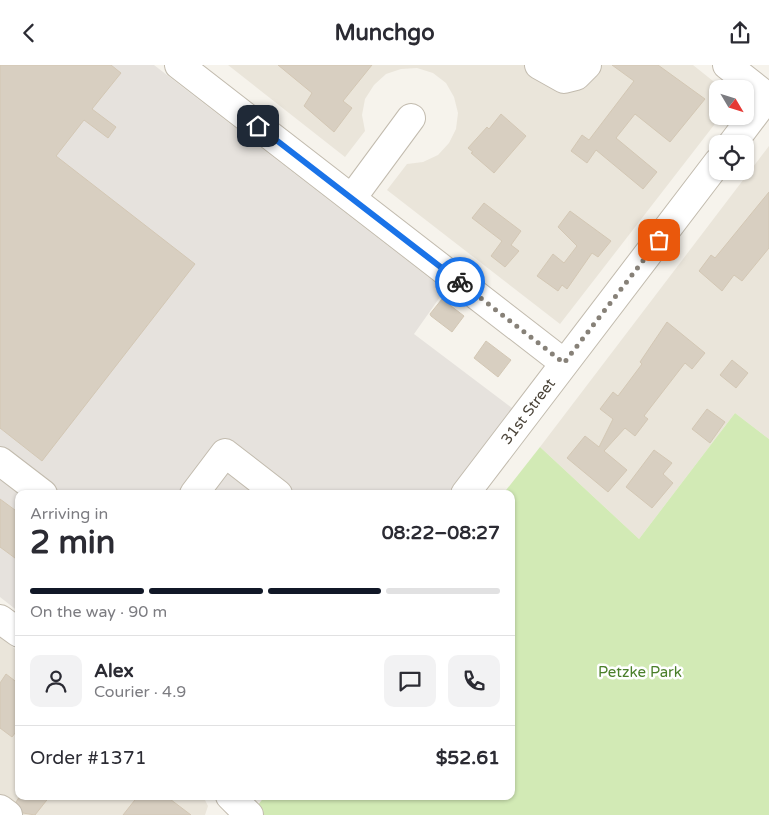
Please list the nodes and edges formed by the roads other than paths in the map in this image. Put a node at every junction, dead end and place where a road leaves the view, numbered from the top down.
1 (180, 65) edge
2 (539, 65) edge
3 (588, 65) edge
4 (727, 65) edge
5 (769, 96) edge
6 (411, 118) dead end
7 (739, 135) edge
8 (709, 175) edge
9 (352, 198) junction
10 (564, 363) junction
11 (0, 461) edge
12 (38, 490) edge
13 (197, 490) edge
14 (273, 490) edge
15 (468, 490) edge
16 (0, 619) edge
17 (15, 630) edge
18 (0, 809) edge
19 (8, 815) edge

1 - 9 street
2 - 3 street
4 - 5 street
5 - 7 street
6 - 9 street
8 - 10 street, 31st Street
9 - 10 street
10 - 15 street, 31st Street
11 - 12 street
13 - 14 street
16 - 17 street
18 - 19 street

